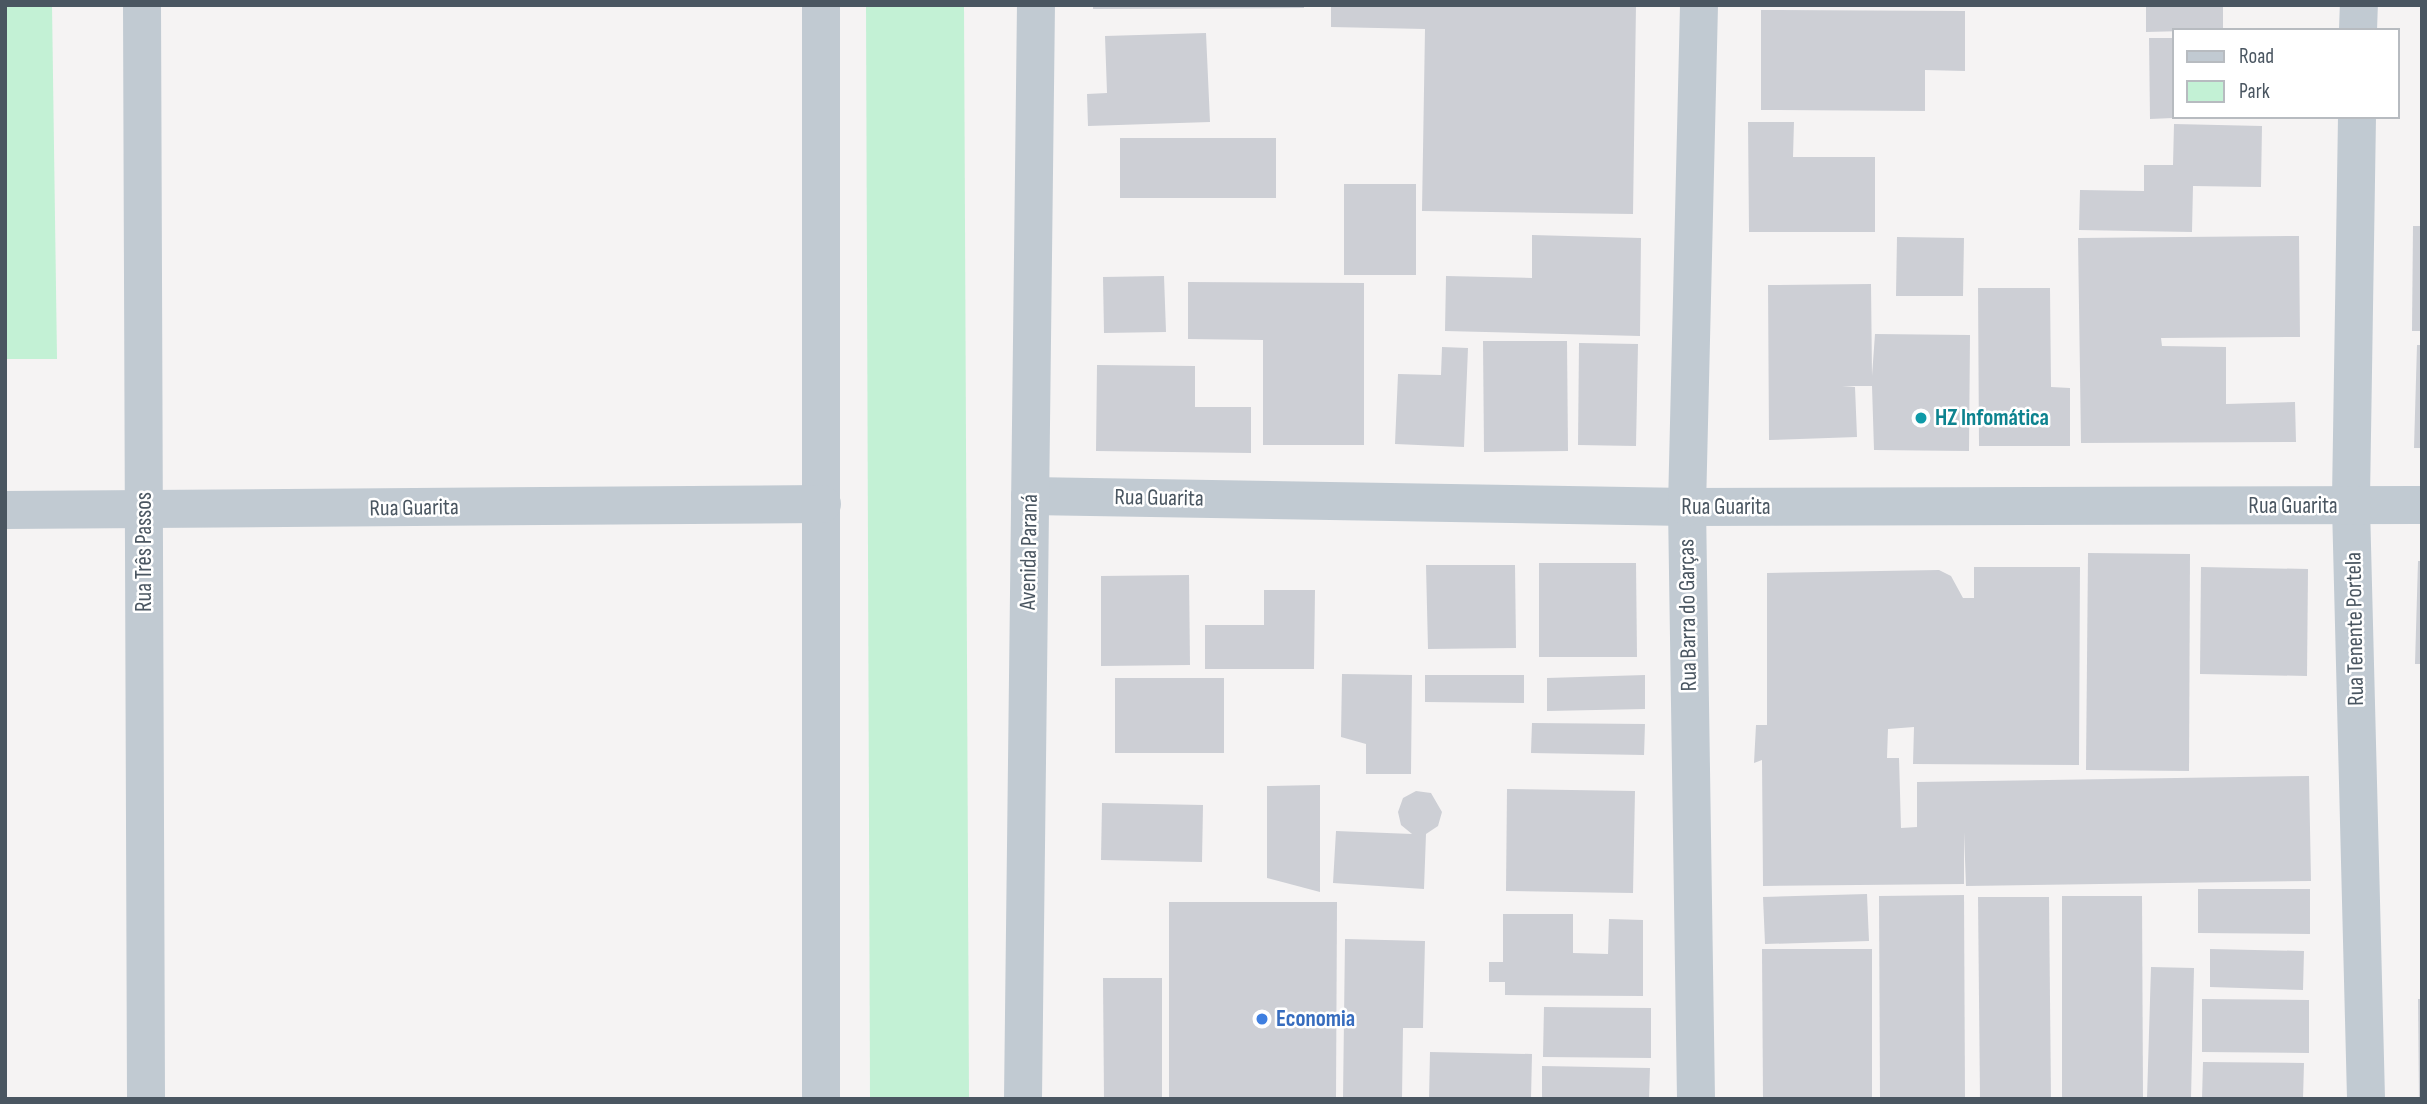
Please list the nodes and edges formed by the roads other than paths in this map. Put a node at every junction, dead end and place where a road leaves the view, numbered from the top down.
1 (142, 5) edge
2 (821, 5) edge
3 (1036, 5) edge
4 (1699, 5) edge
5 (2358, 5) edge
6 (2358, 28) edge
7 (2357, 119) edge
8 (1030, 496) junction
9 (822, 503) junction
10 (2422, 505) edge
11 (2351, 506) junction
12 (1686, 507) junction
13 (5, 510) edge
14 (144, 510) junction
15 (146, 1099) edge
16 (821, 1099) edge
17 (1023, 1099) edge
18 (1696, 1099) edge
19 (2366, 1099) edge

1 - 14 street, Rua Três Passos
2 - 9 street
3 - 8 street, Avenida Paraná
4 - 12 street, Rua Barra do Garças
5 - 6 street
7 - 11 street, Rua Tenente Portela
8 - 12 street, Rua Guarita
8 - 17 street, Avenida Paraná
9 - 14 street, Rua Guarita
9 - 16 street
10 - 11 street, Rua Guarita
11 - 12 street, Rua Guarita
11 - 19 street, Rua Tenente Portela
12 - 18 street, Rua Barra do Garças
13 - 14 street, Rua Guarita
14 - 15 street, Rua Três Passos

